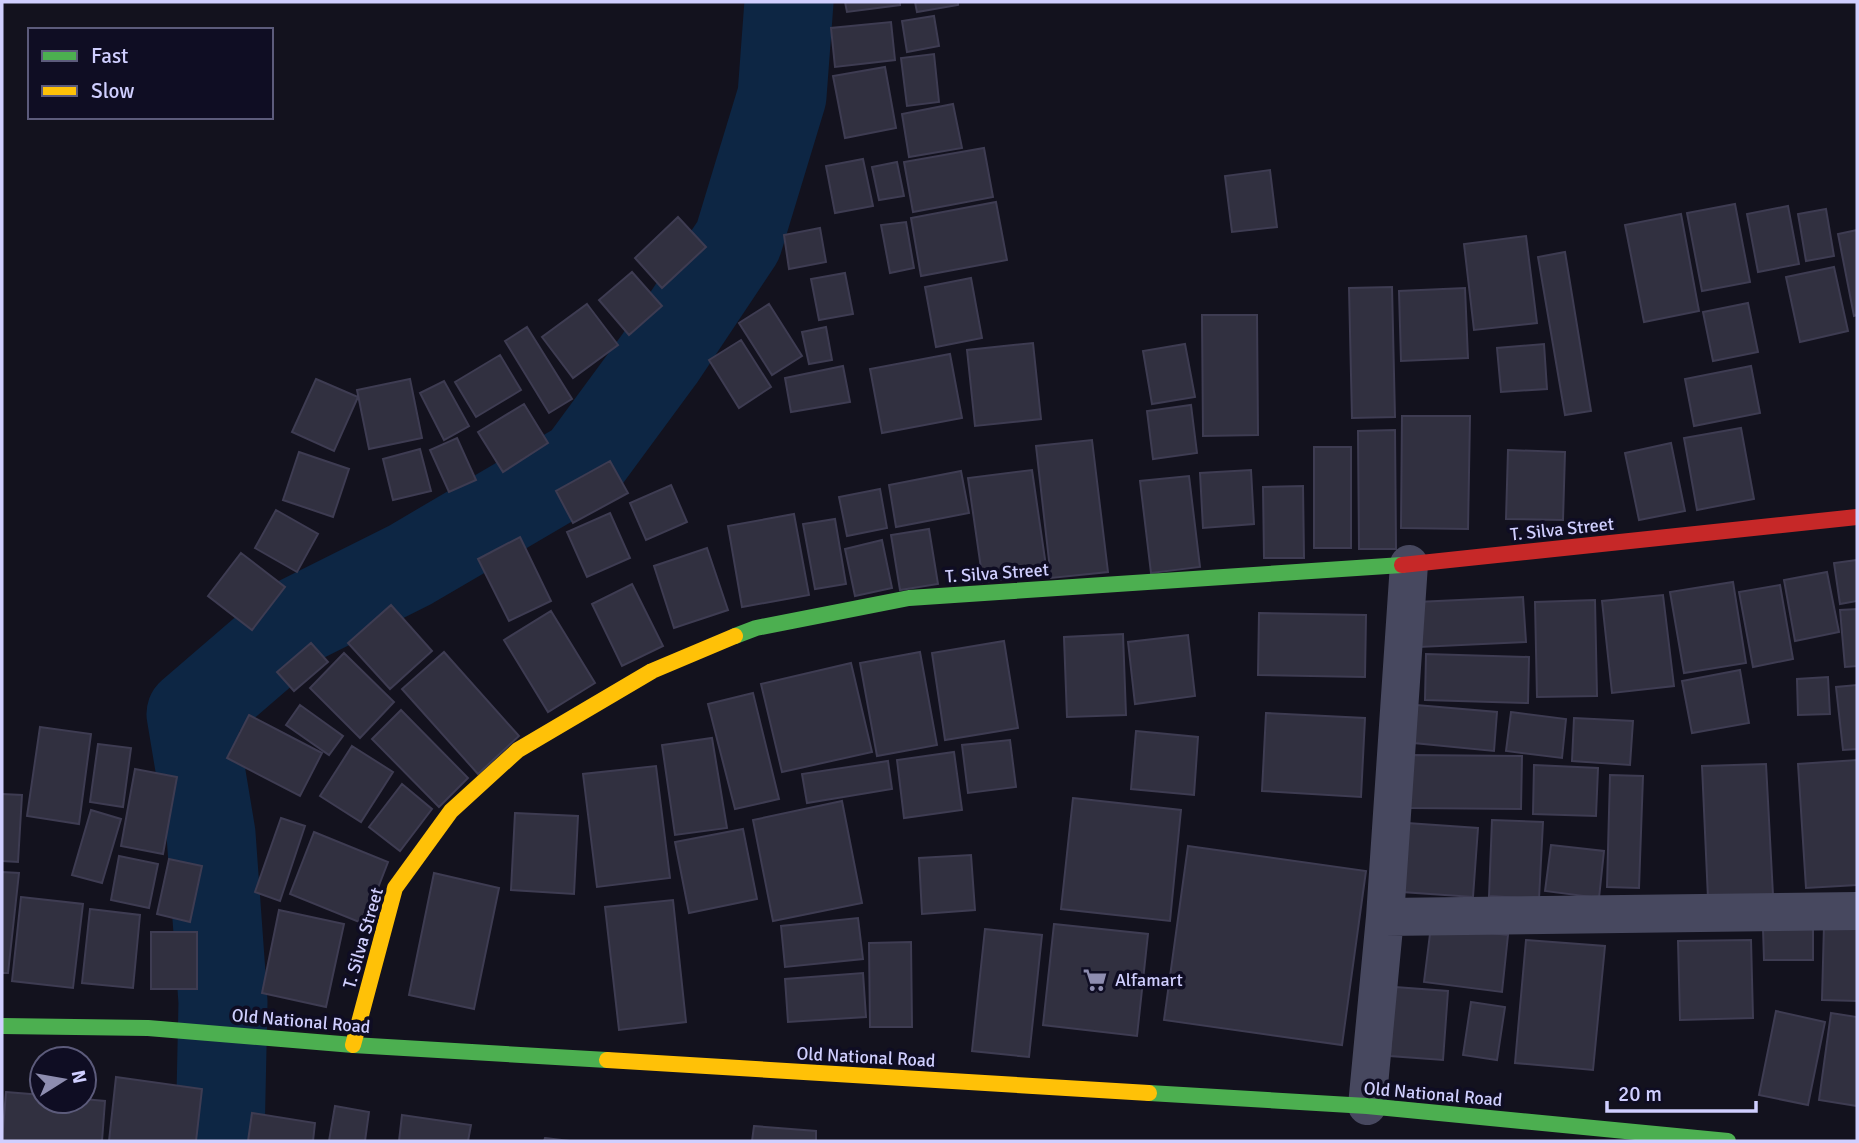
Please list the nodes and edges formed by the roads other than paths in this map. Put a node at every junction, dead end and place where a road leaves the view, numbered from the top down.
1 (1857, 517) edge
2 (1409, 564) junction
3 (1857, 911) edge
4 (1385, 917) junction
5 (2, 1026) edge
6 (353, 1045) junction
7 (1367, 1107) junction
8 (1728, 1141) edge

1 - 2 main road, T. Silva Street
2 - 4 street
2 - 6 main road, T. Silva Street
3 - 4 street
4 - 7 street
5 - 6 main road, Old National Road
6 - 7 main road, Old National Road
7 - 8 main road, Old National Road

